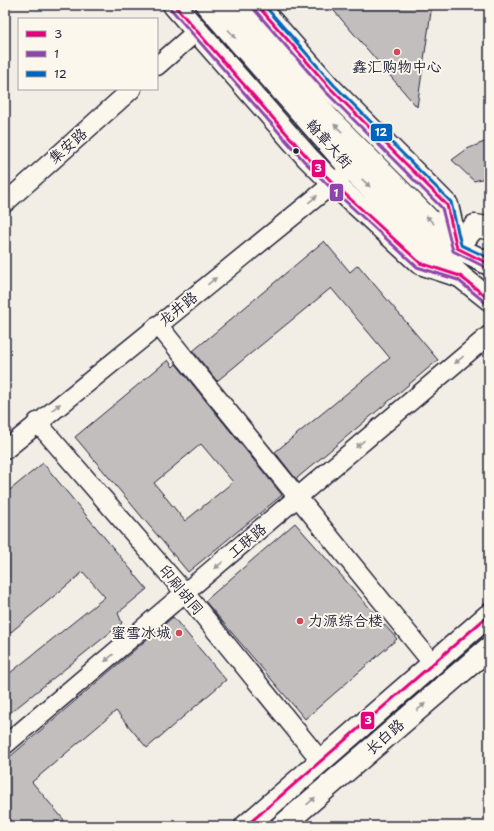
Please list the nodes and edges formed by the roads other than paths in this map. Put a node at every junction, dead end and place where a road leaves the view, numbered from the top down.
1 (174, 5) edge
2 (207, 5) edge
3 (230, 5) edge
4 (257, 5) edge
5 (189, 38) dead end
6 (158, 65) edge
7 (131, 90) edge
8 (351, 169) junction
9 (333, 183) junction
10 (5, 203) edge
11 (489, 228) edge
12 (457, 248) junction
13 (489, 264) edge
14 (460, 276) junction
15 (489, 299) edge
16 (158, 325) junction
17 (489, 335) edge
18 (37, 422) junction
19 (5, 450) edge
20 (298, 497) junction
21 (185, 593) junction
22 (489, 615) edge
23 (489, 648) edge
24 (433, 664) junction
25 (5, 745) edge
26 (321, 761) junction
27 (246, 826) edge
28 (282, 826) edge

1 - 9 main road, 翰章大街
2 -> 8 main road, 翰章大街
12 -> 3 main road, 翰章大街
4 - 12 main road
5 - 6 street
7 - 10 street, 集安路
8 - 9 street, 龙井路
8 -> 14 main road, 翰章大街
9 - 14 main road, 翰章大街
16 -> 9 street, 龙井路
11 - 12 main road
12 - 13 main road, 翰章大街
14 - 15 main road, 翰章大街
18 -> 16 street, 龙井路
16 - 20 street
17 -> 20 street, 工联路
18 - 19 street, 龙井路
18 - 21 street, 印刷胡同
20 -> 21 street, 工联路
20 - 24 street
21 -> 25 street, 工联路
21 - 26 street, 印刷胡同
22 - 24 main road, 长白路
28 -> 23 main road, 长白路
24 - 26 main road, 长白路
26 - 27 main road, 长白路

